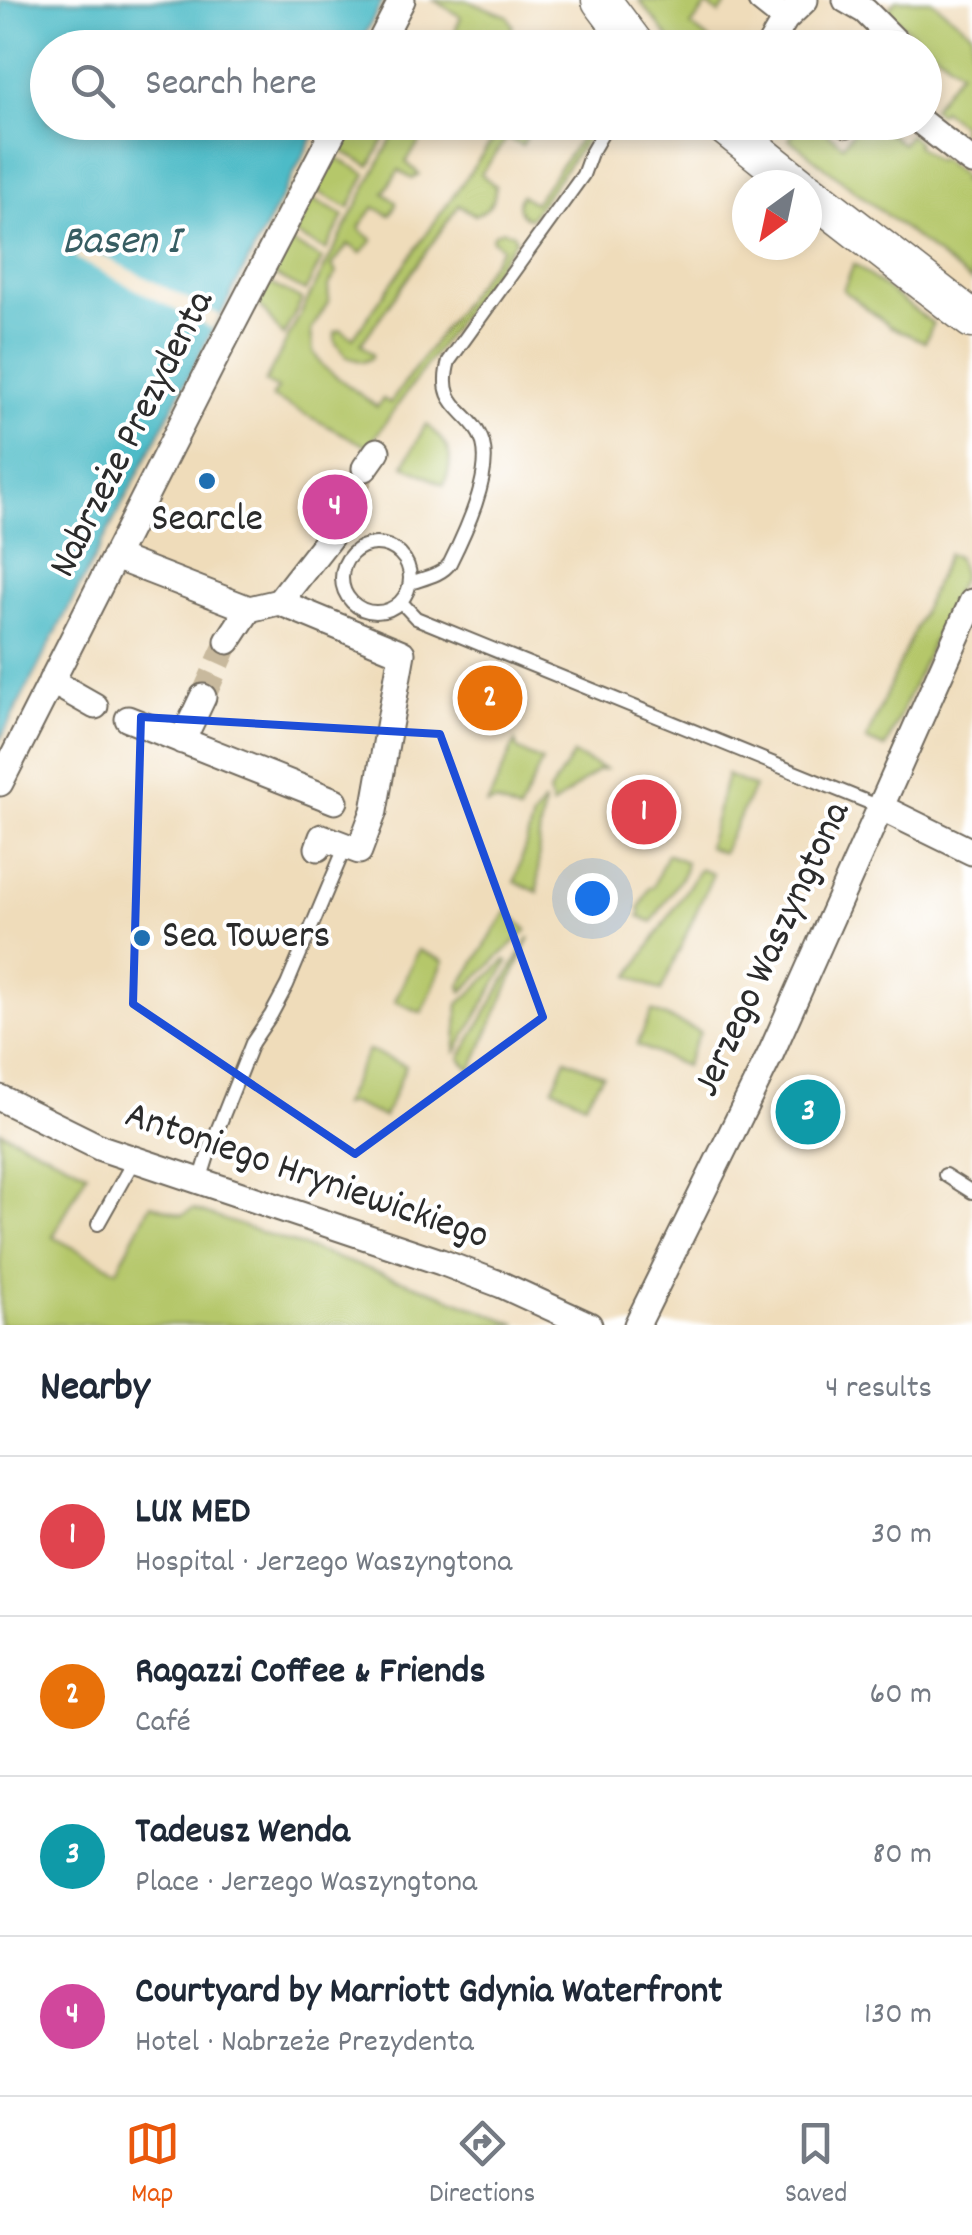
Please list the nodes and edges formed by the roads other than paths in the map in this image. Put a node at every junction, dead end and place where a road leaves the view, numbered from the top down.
1 (402, 0) edge
2 (602, 0) edge
3 (760, 0) edge
4 (805, 0) edge
5 (846, 0) edge
6 (786, 19) junction
7 (386, 30) edge
8 (624, 30) edge
9 (779, 30) edge
10 (884, 30) edge
11 (942, 139) edge
12 (329, 140) edge
13 (599, 140) edge
14 (743, 140) edge
15 (972, 162) edge
16 (780, 170) edge
17 (822, 203) edge
18 (972, 319) edge
19 (340, 524) tunnel mouth
20 (114, 556) junction
21 (410, 583) junction
22 (279, 602) junction
23 (401, 602) junction
24 (972, 602) edge
25 (249, 610) junction
26 (228, 641) tunnel mouth
27 (52, 682) junction
28 (203, 697) tunnel mouth
29 (95, 706) dead end
30 (128, 719) dead end
31 (182, 740) junction
32 (0, 783) edge
33 (355, 806) junction
34 (880, 807) junction
35 (329, 852) joint
36 (972, 852) edge
37 (0, 1098) edge
38 (134, 1160) junction
39 (945, 1175) dead end
40 (200, 1181) junction
41 (972, 1192) edge
42 (98, 1224) dead end
43 (589, 1325) edge
44 (638, 1325) edge

1 - 7 street
2 - 8 street
3 - 6 street
4 - 6 street
5 - 10 street
6 - 9 street
11 - 15 street
12 - 20 street, Nabrzeże Prezydenta
13 - 21 lane
14 - 16 street
17 - 18 street
19 - 22 street
20 - 25 street
20 - 27 street, Nabrzeże Prezydenta
21 - 23 lane
21 - 23 lane
22 - 25 street
22 - 33 street
23 - 34 lane
24 - 34 street, Jerzego Waszyngtona
25 - 26 street
27 - 29 street
27 - 32 street, Nabrzeże Prezydenta
28 - 31 street
30 - 31 street
31 - 33 street
33 - 35 street
34 - 36 street
34 - 44 street, Jerzego Waszyngtona
35 - 40 lane
37 - 38 street, Antoniego Hryniewickiego
38 - 40 street, Antoniego Hryniewickiego
38 - 42 lane
39 - 41 lane
40 - 43 street, Antoniego Hryniewickiego

